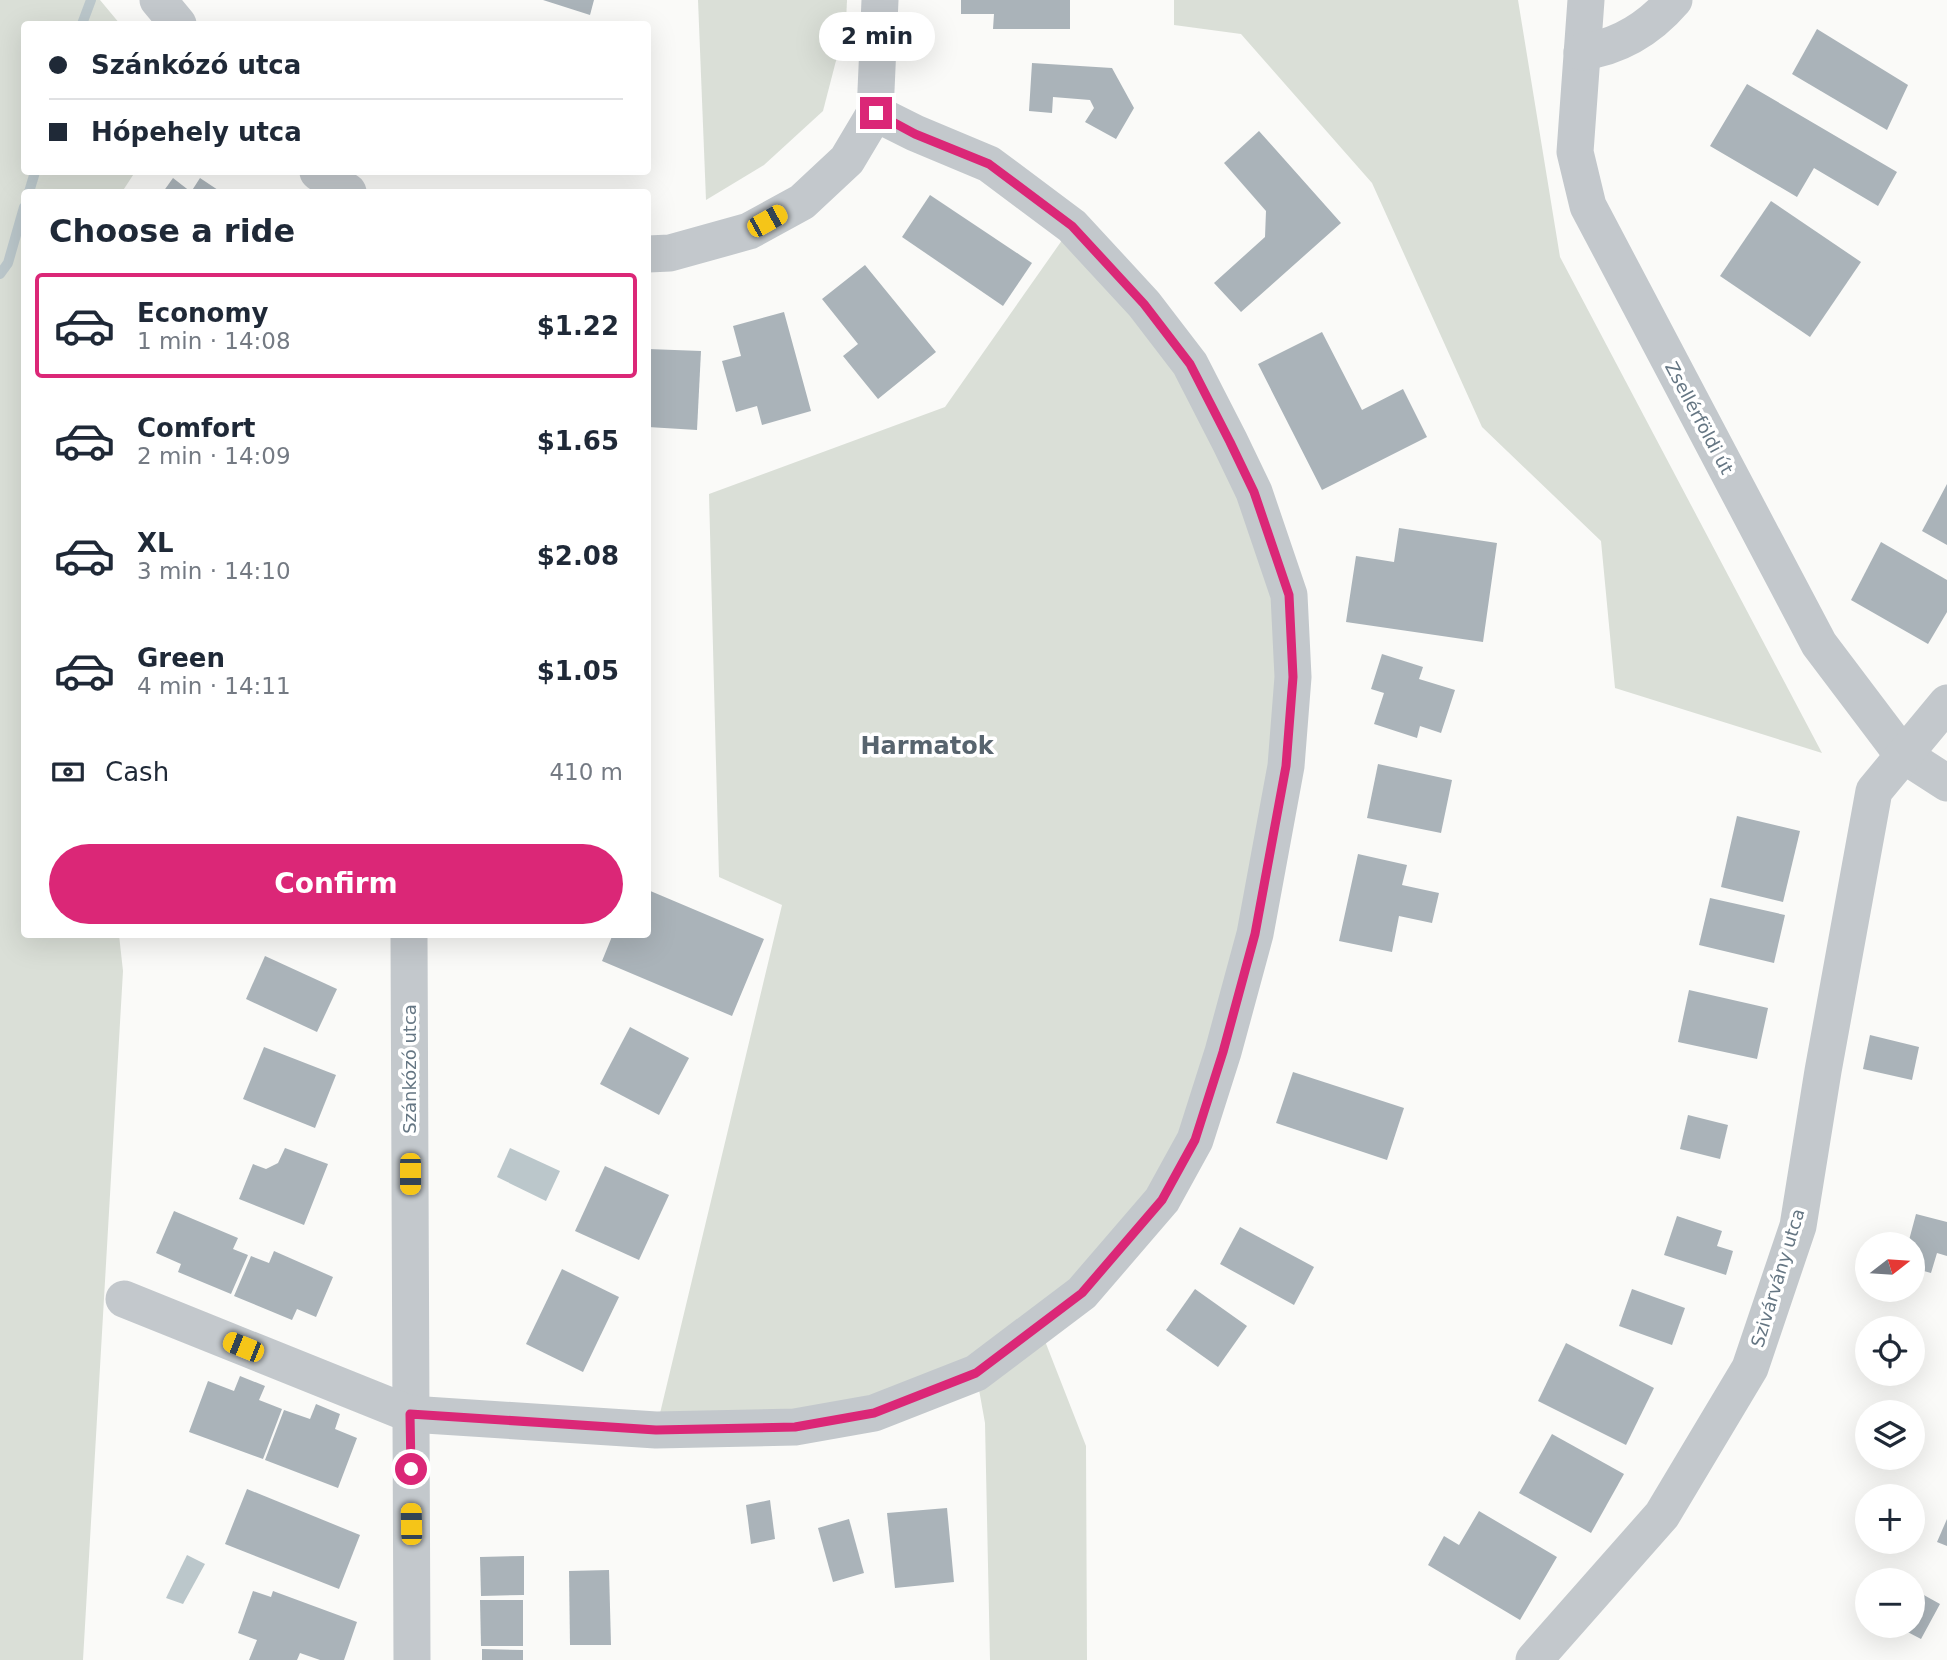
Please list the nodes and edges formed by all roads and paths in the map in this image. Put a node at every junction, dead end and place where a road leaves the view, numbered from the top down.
1 (158, 0) edge
2 (880, 0) edge
3 (1586, 0) edge
4 (1674, 0) edge
5 (176, 21) edge
6 (1582, 52) junction
7 (876, 113) junction
8 (322, 175) edge
9 (344, 189) edge
10 (651, 254) edge
11 (1947, 703) edge
12 (1902, 754) junction
13 (1947, 783) edge
14 (410, 938) edge
15 (124, 1299) dead end
16 (410, 1414) junction
17 (412, 1660) edge
18 (1534, 1660) edge

1 - 5 street
2 - 7 street
3 - 6 street, Zsellérföldi út
4 - 6 street
6 - 12 street, Zsellérföldi út
7 - 10 street
7 - 16 street
8 - 9 street
11 - 12 street, Szivárvány utca
12 - 13 street, Zsellérföldi út
12 - 18 street, Szivárvány utca
14 - 16 street, Szánkózó utca
15 - 16 street
16 - 17 street, Szánkózó utca

